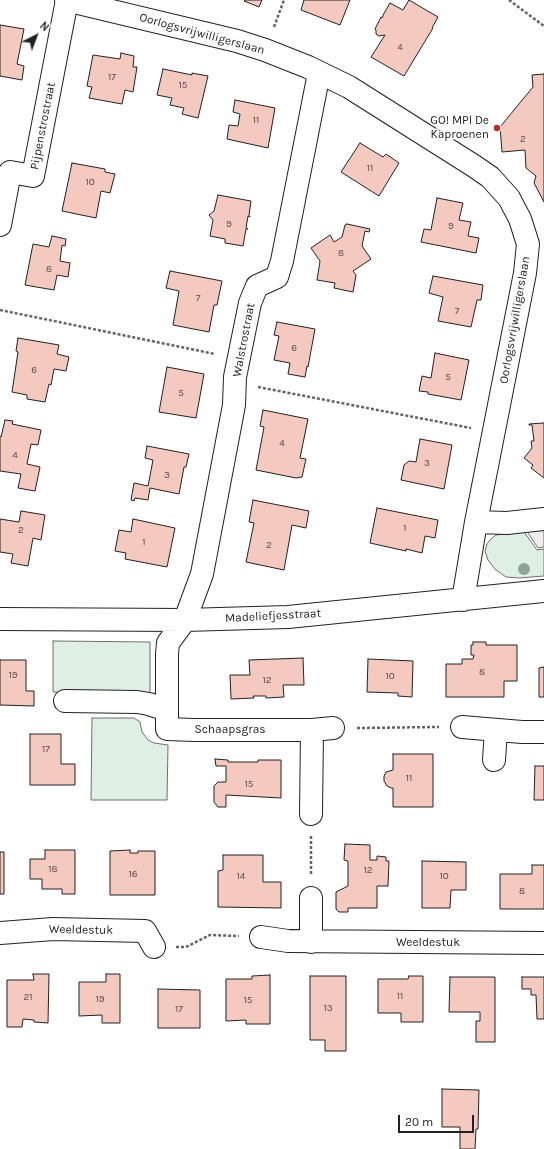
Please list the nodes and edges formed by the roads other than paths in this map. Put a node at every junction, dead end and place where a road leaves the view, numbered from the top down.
1 (67, 0) edge
2 (319, 73) junction
3 (0, 225) edge
4 (544, 519) edge
5 (476, 522) junction
6 (544, 591) edge
7 (462, 600) junction
8 (0, 619) edge
9 (185, 620) junction
10 (65, 701) dead end
11 (167, 710) junction
12 (462, 727) road end
13 (496, 730) junction
14 (544, 732) edge
15 (494, 760) dead end
16 (311, 814) road end
17 (311, 898) road end
18 (0, 933) edge
19 (261, 936) road end
20 (311, 942) junction
21 (544, 943) edge
22 (154, 947) road end

1 - 2 street, Oorlogsvrijwilligerslaan
1 - 3 street, Pijpenstrostraat
2 - 5 street, Oorlogsvrijwilligerslaan
2 - 9 street, Walstrostraat
4 - 5 street
5 - 7 street, Oorlogsvrijwilligerslaan
6 - 7 street, Madeliefjesstraat
7 - 9 street, Madeliefjesstraat
8 - 9 street, Madeliefjesstraat
9 - 11 street, Schaapsgras
10 - 11 street
11 - 16 street, Schaapsgras
12 - 13 street
13 - 14 street
13 - 15 street
17 - 20 street
18 - 22 street, Weeldestuk
19 - 20 street, Weeldestuk
20 - 21 street, Weeldestuk

